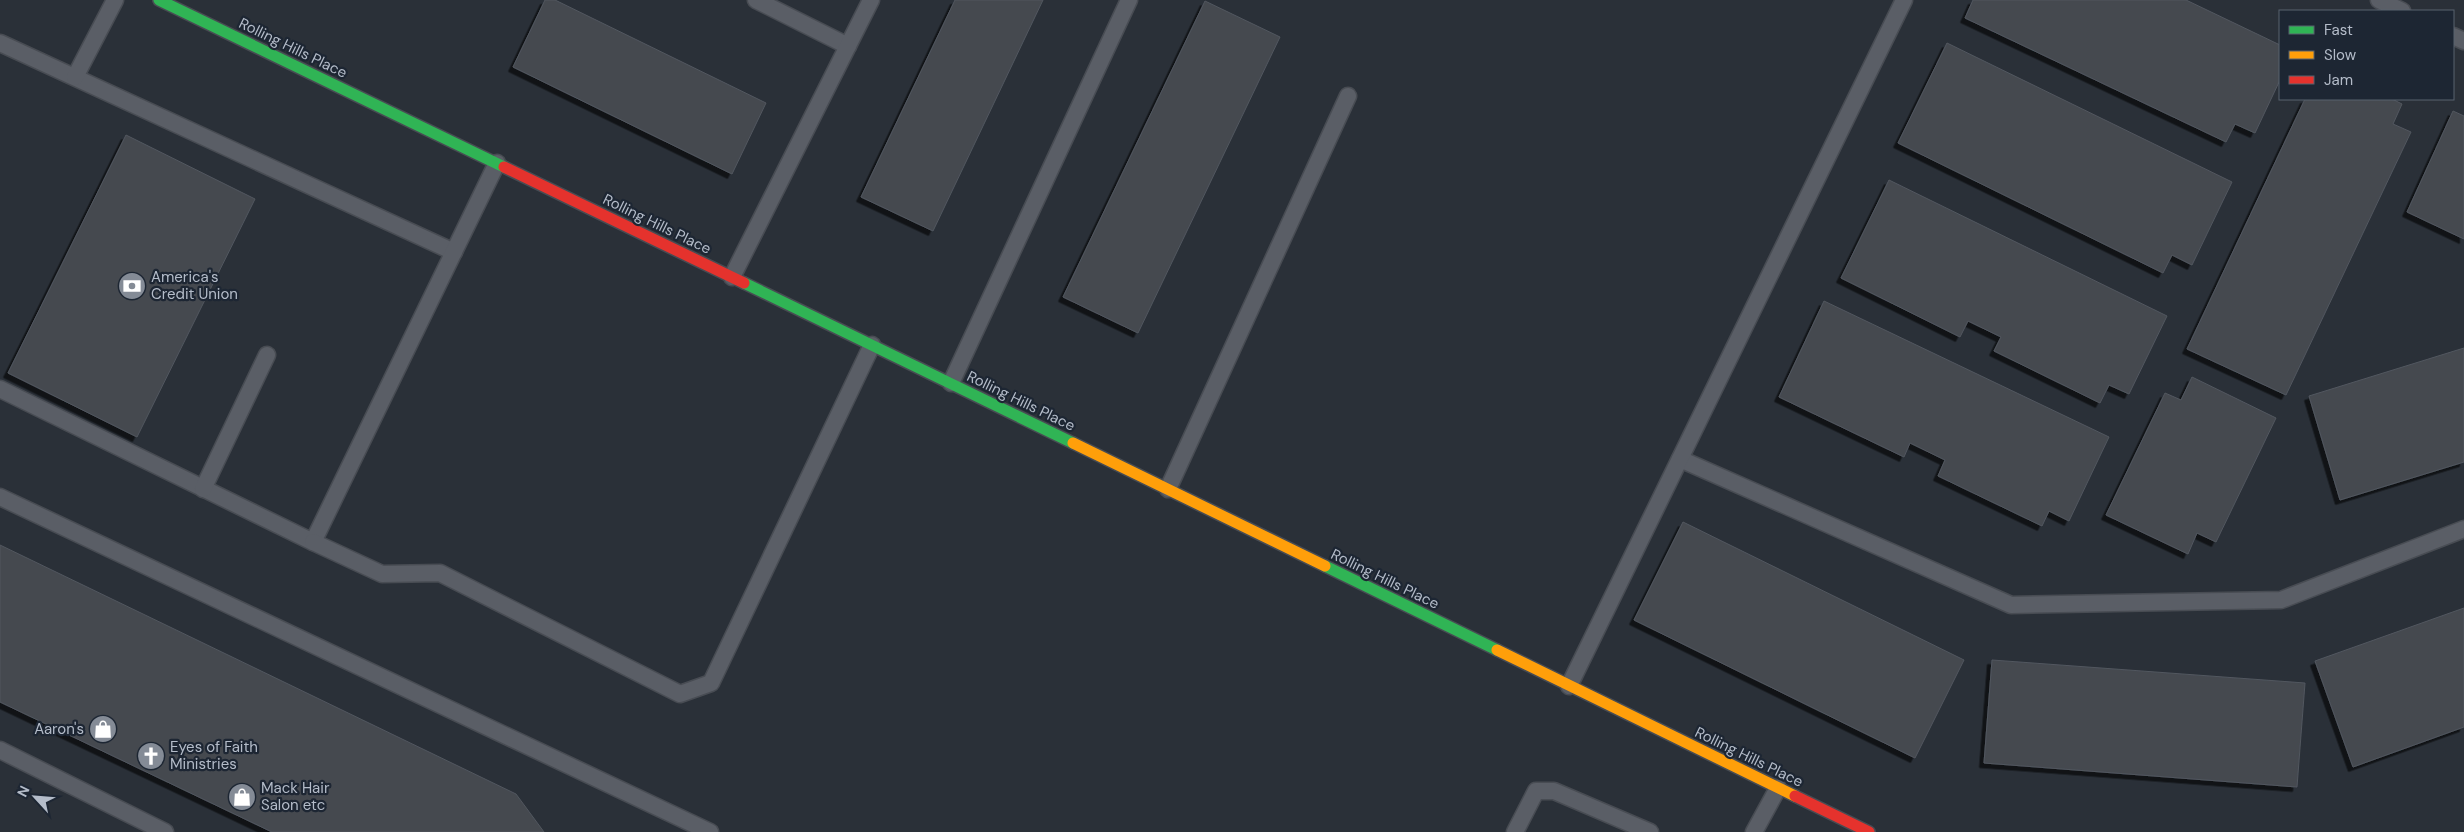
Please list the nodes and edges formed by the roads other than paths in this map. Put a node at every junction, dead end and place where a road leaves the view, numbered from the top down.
1 (114, 0) edge
2 (160, 0) edge
3 (756, 0) edge
4 (871, 0) edge
5 (1129, 0) edge
6 (1904, 0) edge
7 (2379, 0) edge
8 (2400, 10) edge
9 (0, 43) edge
10 (848, 46) junction
11 (75, 77) junction
12 (1348, 96) dead end
13 (497, 163) junction
14 (454, 252) junction
15 (732, 277) junction
16 (872, 345) junction
17 (267, 355) dead end
18 (950, 383) junction
19 (0, 389) edge
20 (1680, 459) junction
21 (203, 489) junction
22 (1168, 489) junction
23 (0, 497) edge
24 (2464, 529) edge
25 (313, 542) junction
26 (1569, 686) junction
27 (0, 750) edge
28 (1778, 788) junction
29 (165, 832) edge
30 (710, 832) edge
31 (1515, 832) edge
32 (1650, 832) edge
33 (1754, 832) edge
34 (1869, 832) edge

1 - 11 lane
2 - 13 street, Rolling Hills Place
3 - 10 lane
4 - 10 lane
5 - 18 lane
6 - 20 lane
7 - 8 lane
9 - 11 lane
10 - 15 lane
11 - 14 lane
12 - 22 lane
13 - 14 lane
13 - 15 street, Rolling Hills Place
14 - 25 lane
15 - 16 street, Rolling Hills Place
16 - 18 street, Rolling Hills Place
16 - 25 lane
17 - 21 lane
18 - 22 street, Rolling Hills Place
19 - 21 lane
20 - 24 lane
20 - 26 lane
21 - 25 lane
22 - 26 street, Rolling Hills Place
23 - 30 lane
26 - 28 street, Rolling Hills Place
27 - 29 lane
28 - 33 lane
28 - 34 street, Rolling Hills Place
31 - 32 lane

